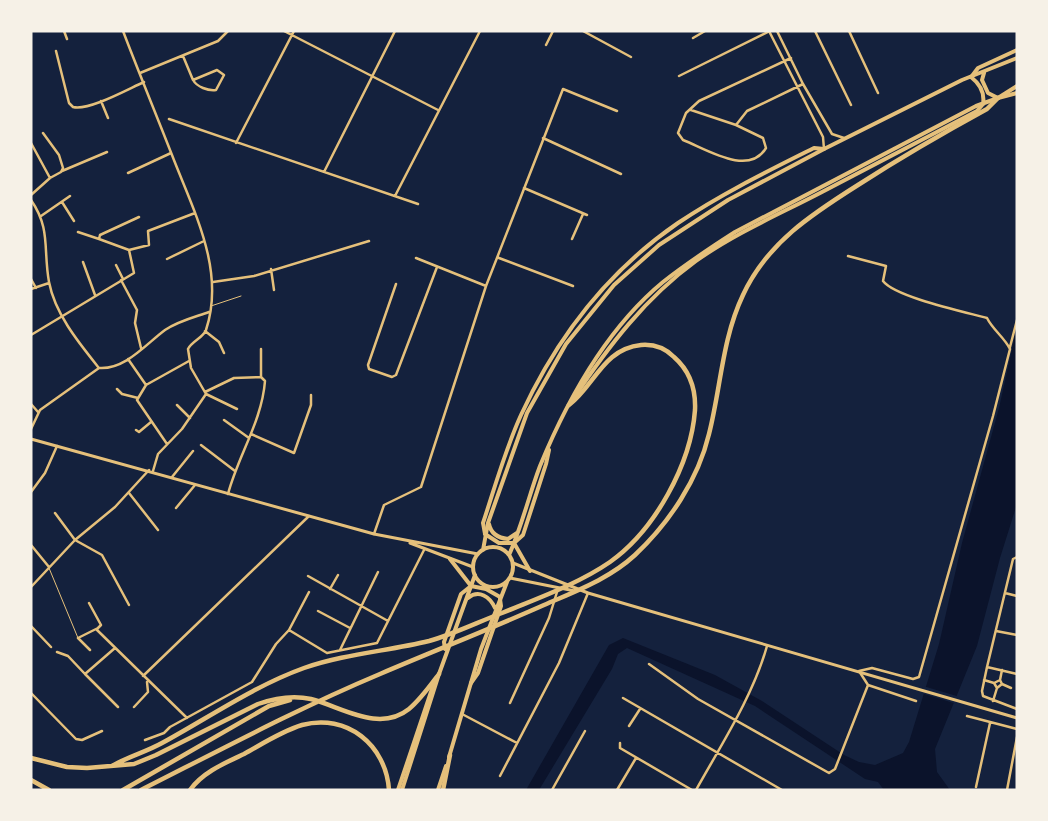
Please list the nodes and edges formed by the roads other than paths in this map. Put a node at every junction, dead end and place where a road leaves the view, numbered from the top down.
1 (64, 31) edge
2 (123, 31) edge
3 (228, 31) edge
4 (284, 31) edge
5 (294, 31) edge
6 (395, 31) edge
7 (480, 31) edge
8 (553, 31) edge
9 (583, 31) edge
10 (705, 31) edge
11 (770, 31) edge
12 (777, 31) edge
13 (815, 31) edge
14 (849, 31) edge
15 (292, 35) junction
16 (693, 38) dead end
17 (67, 39) dead end
18 (546, 45) dead end
19 (1017, 50) edge
20 (56, 51) dead end
21 (183, 56) junction
22 (632, 57) dead end
23 (791, 58) junction
24 (1017, 58) edge
25 (783, 62) junction
26 (140, 73) junction
27 (984, 73) junction
28 (372, 76) junction
29 (679, 76) dead end
30 (971, 77) junction
31 (193, 80) junction
32 (144, 82) junction
33 (803, 84) junction
34 (1017, 86) edge
35 (796, 88) junction
36 (878, 93) dead end
37 (1017, 93) edge
38 (998, 98) junction
39 (101, 101) junction
40 (983, 104) junction
41 (851, 105) dead end
42 (438, 110) junction
43 (691, 110) junction
44 (617, 111) dead end
45 (108, 118) dead end
46 (169, 119) dead end
47 (736, 125) junction
48 (43, 132) dead end
49 (543, 138) junction
50 (844, 138) junction
51 (31, 143) edge
52 (236, 143) junction
53 (824, 149) junction
54 (107, 152) dead end
55 (171, 153) junction
56 (61, 172) junction
57 (324, 172) junction
58 (128, 173) dead end
59 (621, 174) dead end
60 (50, 178) junction
61 (524, 188) junction
62 (725, 194) junction
63 (31, 195) edge
64 (70, 196) dead end
65 (395, 196) junction
66 (31, 200) edge
67 (728, 200) junction
68 (62, 202) junction
69 (418, 204) dead end
70 (695, 212) junction
71 (195, 213) junction
72 (583, 214) junction
73 (587, 215) dead end
74 (41, 216) junction
75 (139, 217) dead end
76 (698, 217) junction
77 (74, 221) dead end
78 (78, 232) dead end
79 (99, 239) junction
80 (572, 239) dead end
81 (204, 241) junction
82 (369, 241) dead end
83 (129, 250) junction
84 (848, 256) dead end
85 (416, 258) dead end
86 (499, 258) junction
87 (167, 259) dead end
88 (84, 262) dead end
89 (116, 266) dead end
90 (437, 267) junction
91 (271, 269) junction
92 (31, 279) edge
93 (122, 279) junction
94 (213, 282) junction
95 (49, 283) junction
96 (396, 284) dead end
97 (486, 286) junction
98 (573, 286) dead end
99 (36, 288) junction
100 (31, 290) edge
101 (274, 290) dead end
102 (96, 295) junction
103 (241, 296) dead end
104 (210, 306) junction
105 (209, 312) junction
106 (62, 315) junction
107 (1017, 320) edge
108 (205, 331) junction
109 (31, 335) edge
110 (141, 348) junction
111 (261, 349) dead end
112 (1010, 349) junction
113 (224, 353) dead end
114 (128, 359) junction
115 (189, 361) junction
116 (99, 368) junction
117 (261, 377) junction
118 (146, 385) junction
119 (117, 389) dead end
120 (205, 393) junction
121 (310, 395) dead end
122 (534, 395) junction
123 (138, 398) junction
124 (31, 404) edge
125 (177, 405) dead end
126 (569, 405) junction
127 (237, 409) dead end
128 (38, 412) junction
129 (190, 418) junction
130 (224, 420) dead end
131 (151, 422) junction
132 (31, 429) edge
133 (136, 430) dead end
134 (250, 436) junction
135 (31, 439) edge
136 (167, 444) junction
137 (201, 445) dead end
138 (57, 446) junction
139 (549, 450) junction
140 (193, 451) dead end
141 (151, 470) junction
142 (235, 471) junction
143 (172, 477) junction
144 (196, 483) junction
145 (31, 492) edge
146 (129, 493) junction
147 (228, 494) junction
148 (176, 508) dead end
149 (55, 513) dead end
150 (310, 515) junction
151 (488, 523) junction
152 (158, 530) dead end
153 (519, 532) junction
154 (374, 534) junction
155 (486, 534) junction
156 (75, 540) junction
157 (404, 541) junction
158 (514, 543) junction
159 (31, 545) edge
160 (424, 550) junction
161 (483, 550) junction
162 (478, 554) junction
163 (509, 555) junction
164 (1017, 557) edge
165 (450, 559) junction
166 (513, 563) junction
167 (49, 567) junction
168 (473, 567) junction
169 (530, 571) junction
170 (378, 572) dead end
171 (338, 575) dead end
172 (475, 575) junction
173 (308, 576) dead end
174 (509, 580) junction
175 (471, 586) junction
176 (31, 587) edge
177 (559, 587) junction
178 (330, 589) junction
179 (310, 592) dead end
180 (588, 593) junction
181 (1005, 593) junction
182 (500, 596) junction
183 (1017, 596) edge
184 (466, 600) junction
185 (88, 603) dead end
186 (129, 605) dead end
187 (360, 607) junction
188 (495, 608) junction
189 (318, 611) dead end
190 (388, 621) junction
191 (31, 626) edge
192 (350, 628) junction
193 (97, 629) junction
194 (289, 630) junction
195 (996, 630) junction
196 (1017, 635) edge
197 (78, 638) junction
198 (767, 646) junction
199 (51, 647) dead end
200 (115, 648) junction
201 (90, 650) dead end
202 (340, 650) junction
203 (57, 652) dead end
204 (446, 656) junction
205 (649, 664) dead end
206 (987, 666) junction
207 (1002, 670) junction
208 (859, 671) junction
209 (85, 674) junction
210 (439, 674) junction
211 (1017, 674) edge
212 (142, 676) junction
213 (147, 680) junction
214 (984, 680) junction
215 (1000, 680) junction
216 (994, 683) junction
217 (1002, 684) junction
218 (470, 685) junction
219 (868, 685) junction
220 (997, 688) junction
221 (1011, 688) dead end
222 (31, 694) edge
223 (623, 698) dead end
224 (309, 699) junction
225 (916, 701) dead end
226 (993, 701) junction
227 (510, 702) dead end
228 (118, 707) dead end
229 (134, 707) dead end
230 (640, 709) junction
231 (1017, 709) edge
232 (462, 714) junction
233 (967, 716) dead end
234 (186, 718) junction
235 (735, 718) junction
236 (1017, 718) edge
237 (990, 723) junction
238 (629, 726) dead end
239 (1017, 729) edge
240 (102, 731) dead end
241 (585, 731) dead end
242 (1017, 737) edge
243 (145, 740) dead end
244 (517, 743) junction
245 (620, 743) dead end
246 (717, 752) junction
247 (450, 755) junction
248 (31, 758) edge
249 (636, 758) junction
250 (112, 766) junction
251 (500, 776) dead end
252 (31, 780) edge
253 (976, 787) dead end
254 (49, 790) edge
255 (123, 790) edge
256 (142, 790) edge
257 (190, 790) edge
258 (389, 790) edge
259 (398, 790) edge
260 (402, 790) edge
261 (438, 790) edge
262 (443, 790) edge
263 (552, 790) edge
264 (617, 790) edge
265 (694, 790) edge
266 (782, 790) edge
267 (1006, 790) edge

1 - 17 street
2 - 26 street
3 - 21 street
4 - 15 street
5 - 15 street
6 - 28 street
7 - 42 street
8 - 18 street
9 - 22 street
10 - 16 street
11 - 25 street
11 - 29 street
12 - 23 street
13 - 41 street
14 - 36 street
15 - 28 street
15 - 52 street
19 - 30 main road
20 - 39 street
21 - 26 street
21 - 31 street
23 - 25 street
23 - 33 street
24 - 27 main road
25 - 35 street
25 - 43 street
26 - 32 street
27 - 30 main road
27 - 38 main road
28 - 42 street
28 - 57 street
30 - 40 main road
30 - 50 main road
31 - 31 street
32 - 39 street
32 - 55 street
33 - 35 street
33 - 50 street
34 - 38 main road
35 - 47 street
35 - 53 street
37 - 38 main road
38 - 40 main road
38 - 256 highway
39 - 45 street
40 - 126 main road
42 - 65 street
43 - 47 street
43 - 47 street
44 - 49 street
46 - 52 street
48 - 56 street
49 - 59 street
49 - 61 street
50 - 53 main road
51 - 60 street
52 - 57 street
53 - 62 main road
53 - 67 main road
54 - 56 street
55 - 58 street
55 - 71 street
56 - 60 street
57 - 65 street
60 - 63 street
61 - 72 street
61 - 86 street
62 - 67 main road
62 - 70 main road
64 - 68 street
65 - 69 street
66 - 74 street
67 - 76 main road
68 - 74 street
68 - 77 street
70 - 76 main road
70 - 122 main road
71 - 81 street
71 - 83 street
72 - 73 street
72 - 80 street
74 - 95 street
75 - 79 street
76 - 122 main road
78 - 79 street
79 - 83 street
81 - 87 street
81 - 94 street
82 - 91 street
83 - 93 street
84 - 112 street
85 - 90 street
86 - 97 street
86 - 98 street
88 - 102 street
89 - 93 street
90 - 96 street
90 - 97 street
91 - 94 street
91 - 101 street
92 - 99 street
93 - 102 street
93 - 110 street
94 - 104 street
95 - 99 street
95 - 106 street
97 - 154 street
99 - 100 street
102 - 106 street
103 - 104 lane
104 - 105 street
105 - 108 street
105 - 110 street
106 - 109 street
106 - 116 street
107 - 112 street
108 - 113 street
108 - 115 street
110 - 114 street
111 - 117 street
112 - 208 street
114 - 116 street
114 - 118 street
115 - 118 street
115 - 120 street
116 - 128 street
117 - 120 street
117 - 134 street
118 - 123 street
119 - 123 street
120 - 127 street
120 - 129 street
121 - 134 street
122 - 151 main road
122 - 155 main road
123 - 131 street
124 - 128 street
125 - 129 street
126 - 139 main road
126 - 250 highway
128 - 132 street
129 - 136 street
130 - 134 street
131 - 133 street
131 - 136 street
134 - 142 street
135 - 138 main road
136 - 141 street
137 - 142 street
138 - 141 main road
138 - 145 street
139 - 153 main road
139 - 158 main road
140 - 143 street
141 - 143 main road
141 - 146 street
142 - 147 street
143 - 144 main road
144 - 147 main road
144 - 148 street
146 - 152 street
146 - 156 street
147 - 150 main road
149 - 156 street
150 - 154 main road
150 - 212 street
151 - 153 main road
151 - 155 main road
153 - 158 main road
154 - 157 main road
155 - 158 main road
155 - 161 main road
156 - 167 street
156 - 186 street
157 - 160 main road
157 - 162 main road
158 - 163 main road
158 - 169 main road
159 - 167 street
160 - 165 main road
160 - 190 street
161 - 162 main road
161 - 163 main road
162 - 168 main road
163 - 166 main road
164 - 181 street
165 - 168 main road
165 - 175 main road
166 - 169 main road
166 - 174 main road
167 - 176 street
167 - 197 lane
168 - 172 main road
169 - 180 main road
170 - 187 street
171 - 178 street
172 - 174 main road
172 - 175 main road
173 - 178 street
174 - 177 main road
174 - 182 main road
175 - 182 main road
175 - 184 main road
175 - 204 main road
177 - 180 main road
177 - 227 street
178 - 187 street
179 - 194 street
180 - 198 main road
180 - 244 street
181 - 183 street
181 - 195 street
182 - 188 main road
182 - 218 main road
184 - 188 main road
184 - 204 main road
185 - 193 street
187 - 190 street
187 - 192 street
188 - 218 main road
189 - 192 street
190 - 202 street
191 - 199 street
192 - 202 street
193 - 197 street
193 - 200 street
194 - 202 street
194 - 234 street
195 - 196 street
195 - 206 street
197 - 201 street
198 - 208 main road
198 - 235 street
200 - 209 street
200 - 212 street
203 - 209 street
204 - 210 main road
205 - 235 street
206 - 207 street
206 - 214 street
207 - 211 street
207 - 215 street
208 - 219 street
208 - 236 main road
209 - 228 street
210 - 224 highway
210 - 259 main road
210 - 260 main road
212 - 213 street
213 - 229 street
213 - 234 street
214 - 216 street
214 - 226 street
215 - 216 street
215 - 217 street
216 - 220 street
217 - 220 street
217 - 221 street
218 - 232 main road
219 - 225 street
219 - 235 street
220 - 226 street
222 - 240 street
223 - 230 street
224 - 250 highway
224 - 255 highway
226 - 231 street
230 - 238 street
230 - 246 street
232 - 244 street
232 - 247 main road
233 - 237 street
234 - 243 street
235 - 246 street
237 - 239 street
237 - 253 street
241 - 263 street
242 - 267 street
244 - 251 street
245 - 249 street
246 - 265 street
246 - 266 street
247 - 261 main road
247 - 262 highway
248 - 250 highway
249 - 264 street
249 - 265 street
252 - 254 highway
257 - 258 highway

